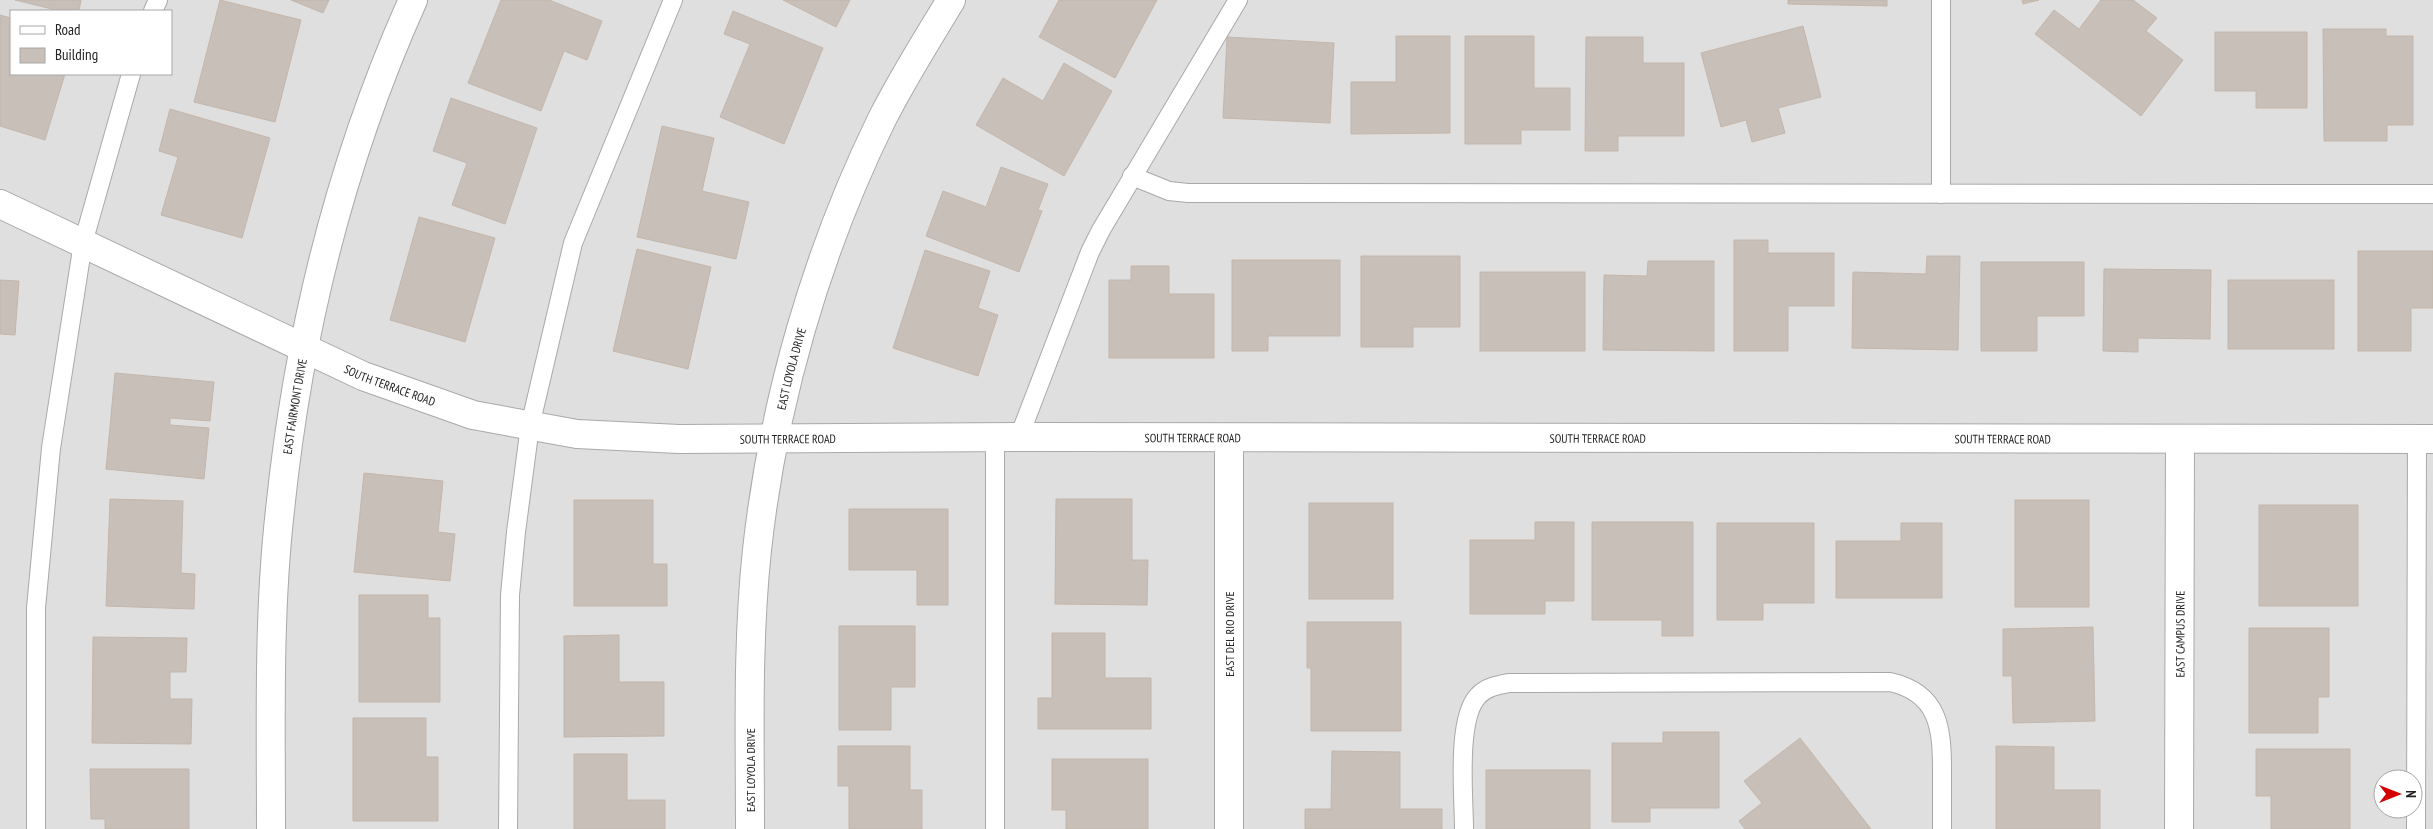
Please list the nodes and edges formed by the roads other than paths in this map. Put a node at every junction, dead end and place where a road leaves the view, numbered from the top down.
1 (413, 0) edge
2 (673, 0) edge
3 (951, 0) edge
4 (1238, 0) edge
5 (1942, 0) edge
6 (131, 75) edge
7 (1132, 176) junction
8 (1941, 194) junction
9 (2433, 194) edge
10 (0, 204) edge
11 (83, 243) junction
12 (304, 350) junction
13 (530, 426) junction
14 (775, 438) junction
15 (1007, 438) junction
16 (1229, 438) junction
17 (2180, 439) junction
18 (2425, 439) edge
19 (36, 829) edge
20 (271, 829) edge
21 (508, 829) edge
22 (750, 829) edge
23 (995, 829) edge
24 (1229, 829) edge
25 (1464, 829) edge
26 (1942, 829) edge
27 (2179, 829) edge
28 (2416, 829) edge

1 - 12 street, EAST FAIRMONT DRIVE
2 - 13 lane
3 - 14 street, EAST LOYOLA DRIVE
4 - 7 lane
5 - 8 lane
6 - 11 lane
7 - 8 lane
7 - 15 lane
8 - 9 lane
10 - 11 street, SOUTH TERRACE ROAD
11 - 12 street, SOUTH TERRACE ROAD
11 - 19 lane
12 - 13 street, SOUTH TERRACE ROAD
12 - 20 street, EAST FAIRMONT DRIVE
13 - 14 street, SOUTH TERRACE ROAD
13 - 21 lane
14 - 15 street, SOUTH TERRACE ROAD
14 - 22 street, EAST LOYOLA DRIVE
15 - 16 street, SOUTH TERRACE ROAD
15 - 23 lane
16 - 17 street, SOUTH TERRACE ROAD
16 - 24 street, EAST DEL RIO DRIVE
17 - 18 street, SOUTH TERRACE ROAD
17 - 27 street, EAST CAMPUS DRIVE
18 - 28 lane
25 - 26 lane

